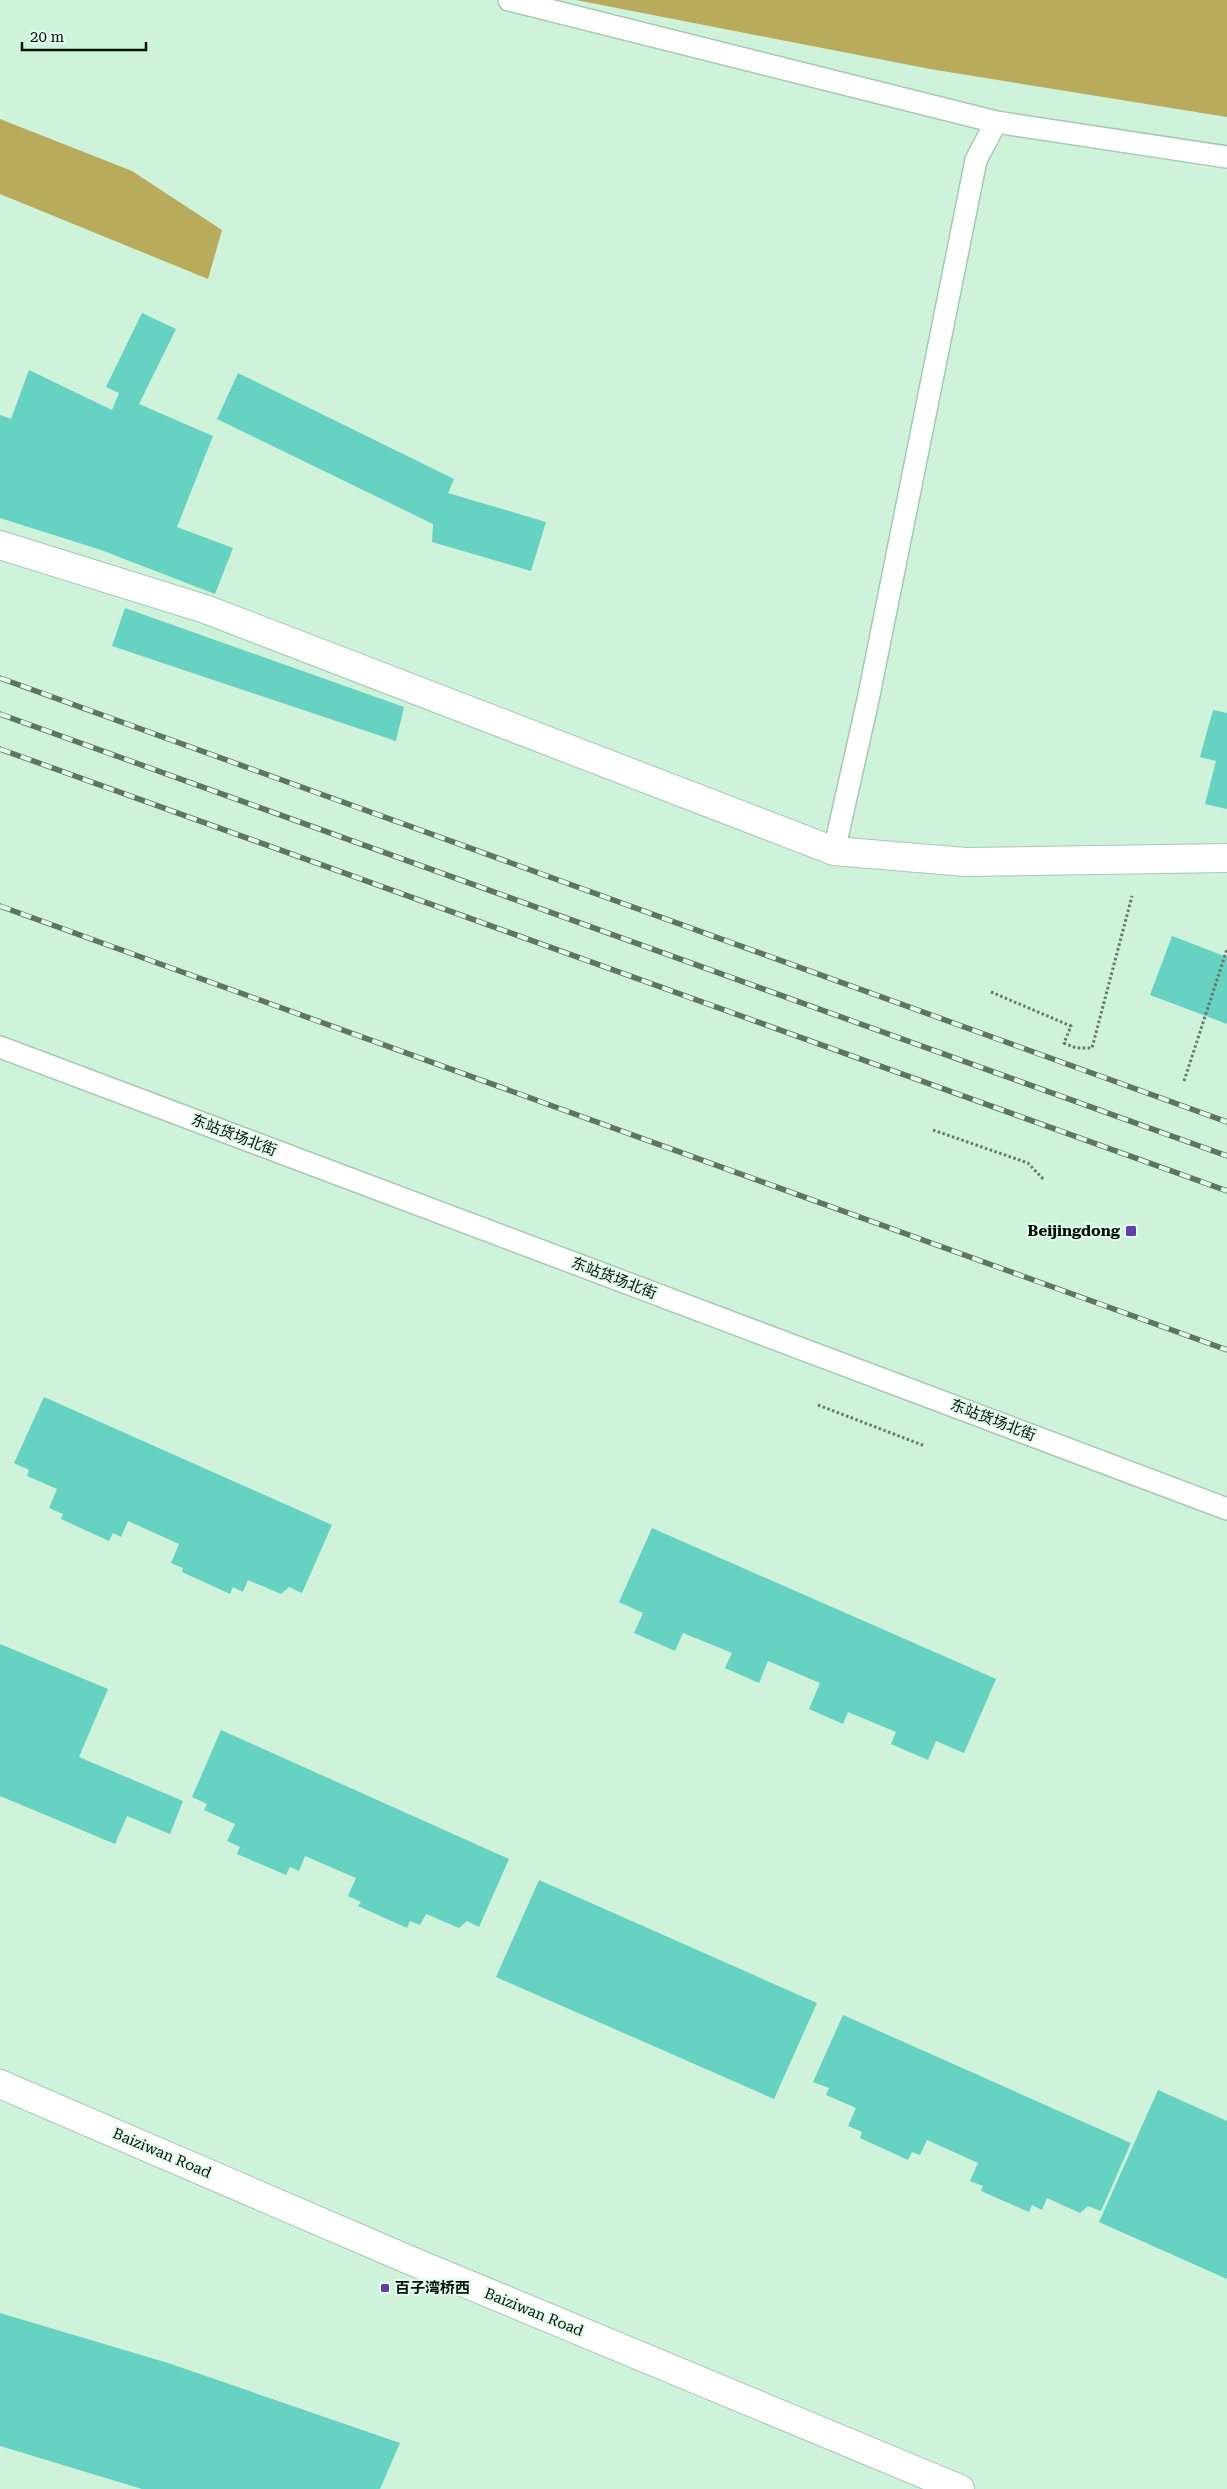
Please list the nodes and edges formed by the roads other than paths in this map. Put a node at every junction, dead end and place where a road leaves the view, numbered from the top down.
1 (509, 0) edge
2 (996, 122) junction
3 (1227, 157) edge
4 (0, 545) edge
5 (834, 851) junction
6 (1227, 858) edge
7 (1, 1050) edge
8 (1227, 1508) edge
9 (0, 2084) edge
10 (960, 2489) edge

1 - 2 lane
2 - 3 lane
2 - 5 lane
4 - 5 street
5 - 6 street
7 - 8 lane, 东站货场北街
9 - 10 street, Baiziwan Road

